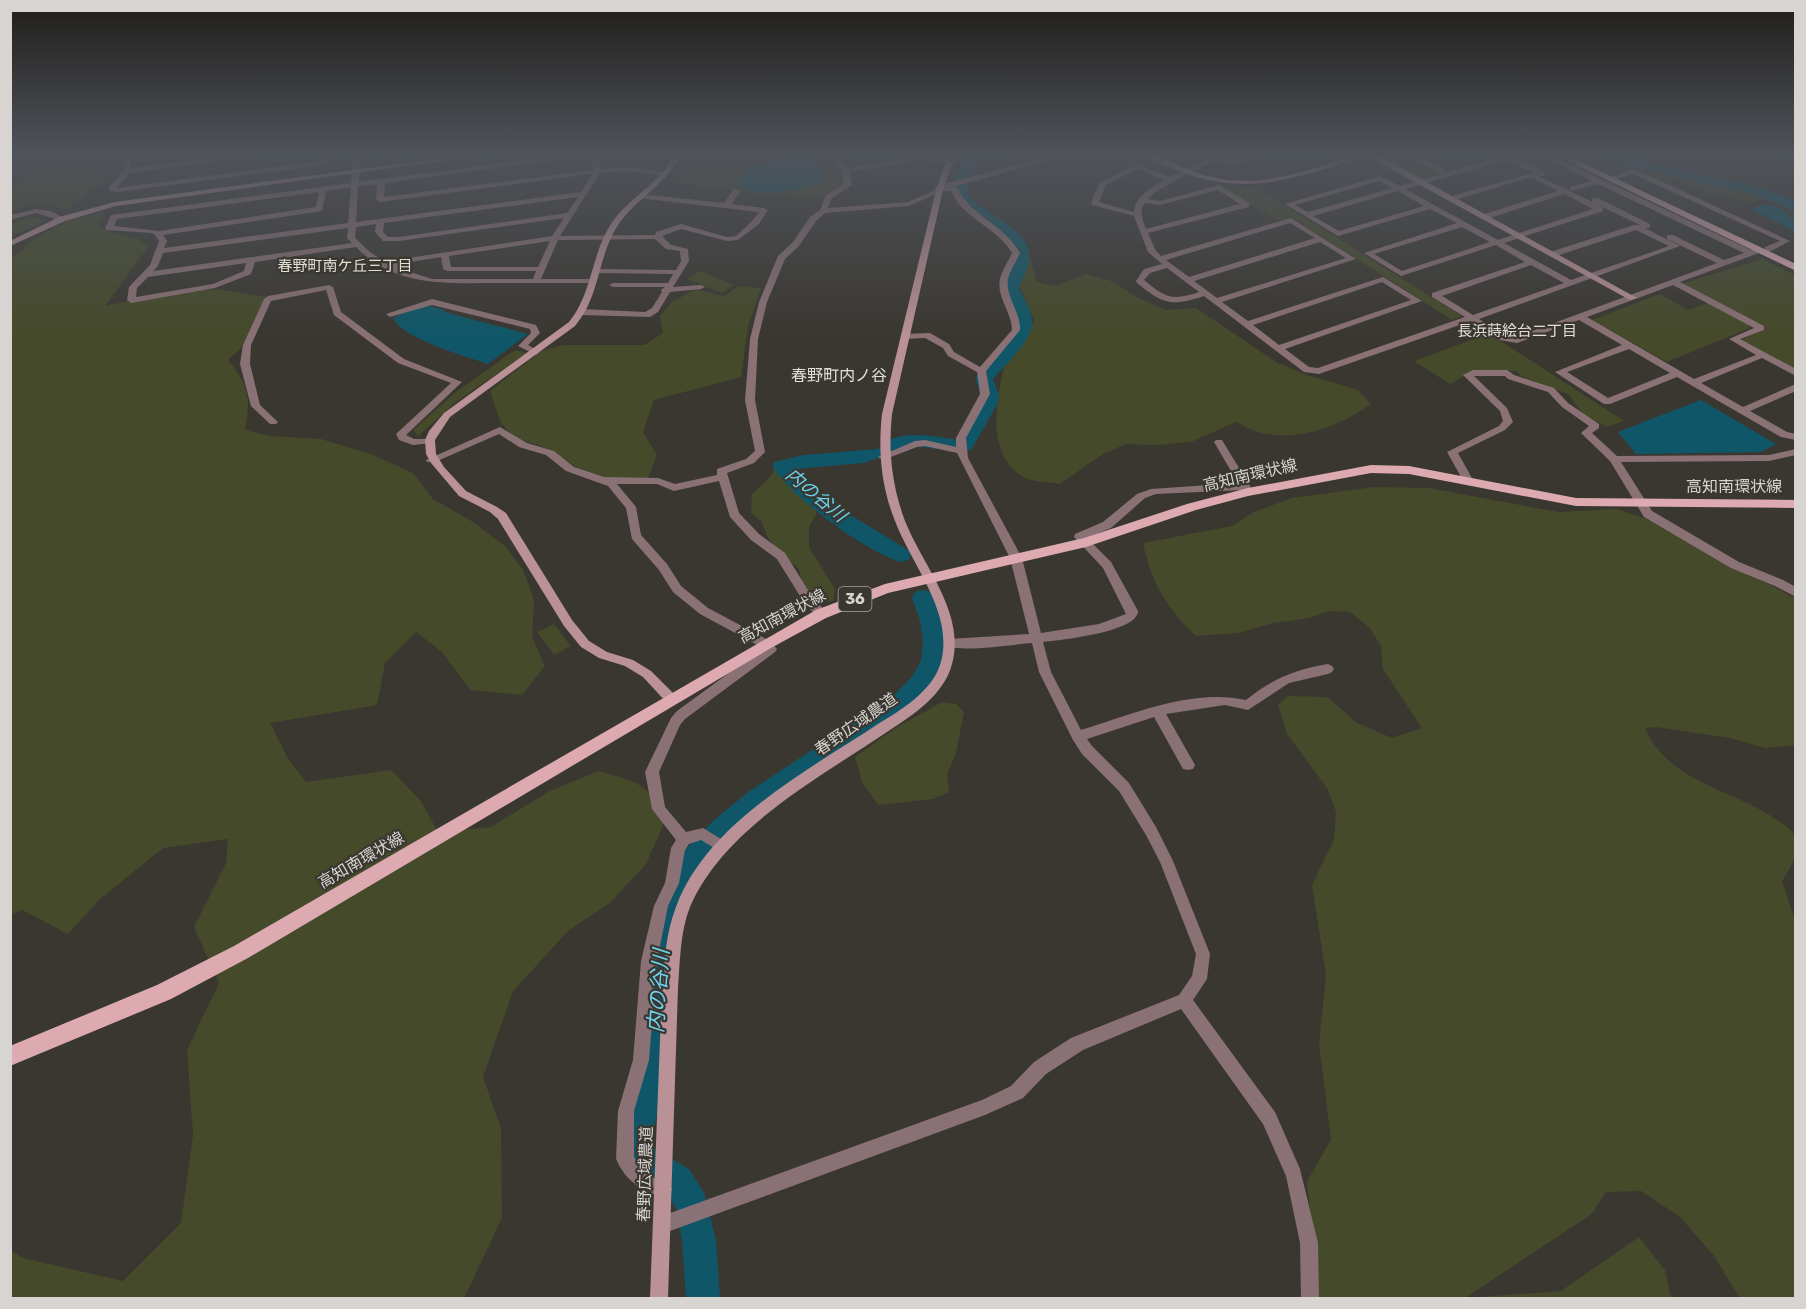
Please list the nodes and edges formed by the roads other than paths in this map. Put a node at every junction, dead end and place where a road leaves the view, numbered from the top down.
1 (53, 214) edge
2 (82, 214) edge
3 (136, 214) edge
4 (286, 214) edge
5 (353, 214) edge
6 (432, 214) edge
7 (624, 214) edge
8 (761, 214) edge
9 (819, 214) edge
10 (935, 214) edge
11 (975, 214) edge
12 (1134, 214) edge
13 (1211, 214) edge
14 (1310, 214) edge
15 (1404, 214) edge
16 (1445, 214) edge
17 (1479, 214) edge
18 (1493, 214) edge
19 (1585, 214) edge
20 (1620, 214) edge
21 (1675, 214) edge
22 (1682, 214) edge
23 (1688, 214) edge
24 (1727, 214) edge
25 (569, 215) joint
26 (1137, 215) joint
27 (1307, 215) joint
28 (1484, 217) junction
29 (62, 219) junction
30 (380, 221) junction
31 (352, 224) junction
32 (1463, 224) junction
33 (1143, 232) junction
34 (158, 233) junction
35 (1519, 236) junction
36 (657, 237) junction
37 (555, 238) junction
38 (608, 238) junction
39 (1321, 239) junction
40 (1497, 242) junction
41 (10, 244) edge
42 (355, 245) junction
43 (160, 251) junction
44 (1759, 251) junction
45 (445, 254) junction
46 (1553, 254) junction
47 (1160, 259) junction
48 (251, 260) junction
49 (1532, 262) junction
50 (1796, 262) edge
51 (1724, 263) junction
52 (1168, 265) junction
53 (390, 268) junction
54 (1796, 268) edge
55 (542, 269) junction
56 (597, 271) junction
57 (678, 272) junction
58 (145, 274) junction
59 (1592, 276) junction
60 (1187, 280) junction
61 (536, 281) junction
62 (593, 281) junction
63 (1674, 282) junction
64 (1570, 283) junction
65 (613, 285) dead end
66 (667, 287) junction
67 (701, 287) dead end
68 (1205, 293) junction
69 (1633, 298) junction
70 (1216, 301) junction
71 (447, 311) dead end
72 (582, 312) junction
73 (390, 314) dead end
74 (1581, 317) junction
75 (1472, 318) junction
76 (1247, 324) junction
77 (525, 325) junction
78 (905, 336) junction
79 (1630, 345) junction
80 (1278, 348) junction
81 (536, 352) junction
82 (1762, 355) junction
83 (981, 371) junction
84 (1678, 373) junction
85 (1796, 373) edge
86 (1694, 382) junction
87 (1796, 387) edge
88 (1743, 411) junction
89 (273, 422) dead end
90 (1794, 439) edge
91 (430, 441) junction
92 (1219, 441) dead end
93 (960, 447) junction
94 (1796, 452) edge
95 (883, 457) junction
96 (1614, 459) junction
97 (431, 460) junction
98 (723, 477) junction
99 (606, 480) junction
100 (1468, 480) junction
101 (1246, 489) junction
102 (1642, 504) junction
103 (1796, 504) edge
104 (1086, 542) junction
105 (1016, 558) junction
106 (929, 580) junction
107 (1796, 593) edge
108 (821, 614) junction
109 (1035, 637) junction
110 (766, 644) junction
111 (949, 644) junction
112 (1328, 669) dead end
113 (672, 700) junction
114 (1157, 711) junction
115 (1078, 736) junction
116 (1188, 765) dead end
117 (684, 840) junction
118 (714, 841) junction
119 (1184, 1000) junction
120 (10, 1056) edge
121 (663, 1189) junction
122 (662, 1225) junction
123 (659, 1299) edge
124 (1310, 1299) edge

1 - 29 street
2 - 29 street
3 - 34 street
4 - 34 street
5 - 31 street
6 - 30 street
7 - 38 street
8 - 36 street
9 - 98 street
10 - 78 street, 春野広域農道
11 - 83 street
12 - 26 street
13 - 33 street
14 - 27 street
15 - 27 street
16 - 32 street
17 - 28 street
18 - 28 street
19 - 35 street
20 - 51 street
21 - 44 street
22 - 44 main road
23 - 44 main road
24 - 44 street
25 - 30 street
25 - 37 street
26 - 33 street
28 - 35 street
29 - 41 street
30 - 31 street
31 - 42 street
31 - 43 street
32 - 40 street
32 - 40 street
33 - 47 street
34 - 43 street
35 - 40 street
35 - 46 street
36 - 38 street
36 - 57 street
37 - 38 street
37 - 45 street
37 - 55 street
38 - 56 street
39 - 47 street
39 - 60 street
39 - 70 street
40 - 49 street
42 - 48 street
42 - 53 street
43 - 58 street
44 - 50 main road
44 - 51 street
44 - 54 main road
45 - 53 street
45 - 55 street
46 - 59 street
46 - 59 street
47 - 52 street
48 - 58 street
48 - 58 street
49 - 64 street
49 - 75 street
51 - 63 street
52 - 60 street
52 - 68 street
53 - 61 street
55 - 61 street
56 - 57 street
56 - 62 street
57 - 66 street
59 - 64 street
59 - 69 street
60 - 68 street
61 - 62 street
62 - 72 street
63 - 69 street
63 - 82 street
64 - 75 street
65 - 66 street
66 - 67 street
66 - 72 street
68 - 70 street
69 - 74 street
70 - 76 street
71 - 77 street
72 - 81 street
73 - 77 street
74 - 75 street
74 - 79 street
75 - 80 street
76 - 80 street
76 - 80 street
77 - 81 street
78 - 83 street
78 - 95 street, 春野広域農道
79 - 84 street
79 - 84 street
81 - 91 street
82 - 85 street
82 - 86 street
83 - 93 street
84 - 86 street
86 - 88 street
87 - 88 street
88 - 90 street
89 - 91 street
91 - 97 street
92 - 101 street
93 - 95 street
93 - 105 street
94 - 96 street
95 - 106 street, 春野広域農道
96 - 100 street
96 - 102 street
97 - 99 street
97 - 113 street
98 - 99 street
98 - 108 street
99 - 110 street
100 - 101 main road, 高知南環状線 / 36
100 - 102 main road, 高知南環状線 / 36
101 - 104 main road, 高知南環状線 / 36
101 - 104 street
102 - 103 main road, 高知南環状線 / 36
102 - 107 street
104 - 105 main road, 高知南環状線 / 36
104 - 109 street
105 - 106 main road, 高知南環状線 / 36
105 - 109 street
106 - 108 main road, 高知南環状線 / 36
106 - 111 street, 春野広域農道
108 - 110 main road, 高知南環状線 / 36
109 - 111 street
109 - 115 street
110 - 113 main road, 高知南環状線 / 36
110 - 117 street
111 - 118 street, 春野広域農道
112 - 114 street
113 - 120 main road, 高知南環状線 / 36
114 - 115 street
114 - 116 street
115 - 119 street
117 - 118 street
117 - 121 street
118 - 121 street, 春野広域農道
119 - 122 street
119 - 124 street
121 - 122 street, 春野広域農道
122 - 123 street, 春野広域農道

